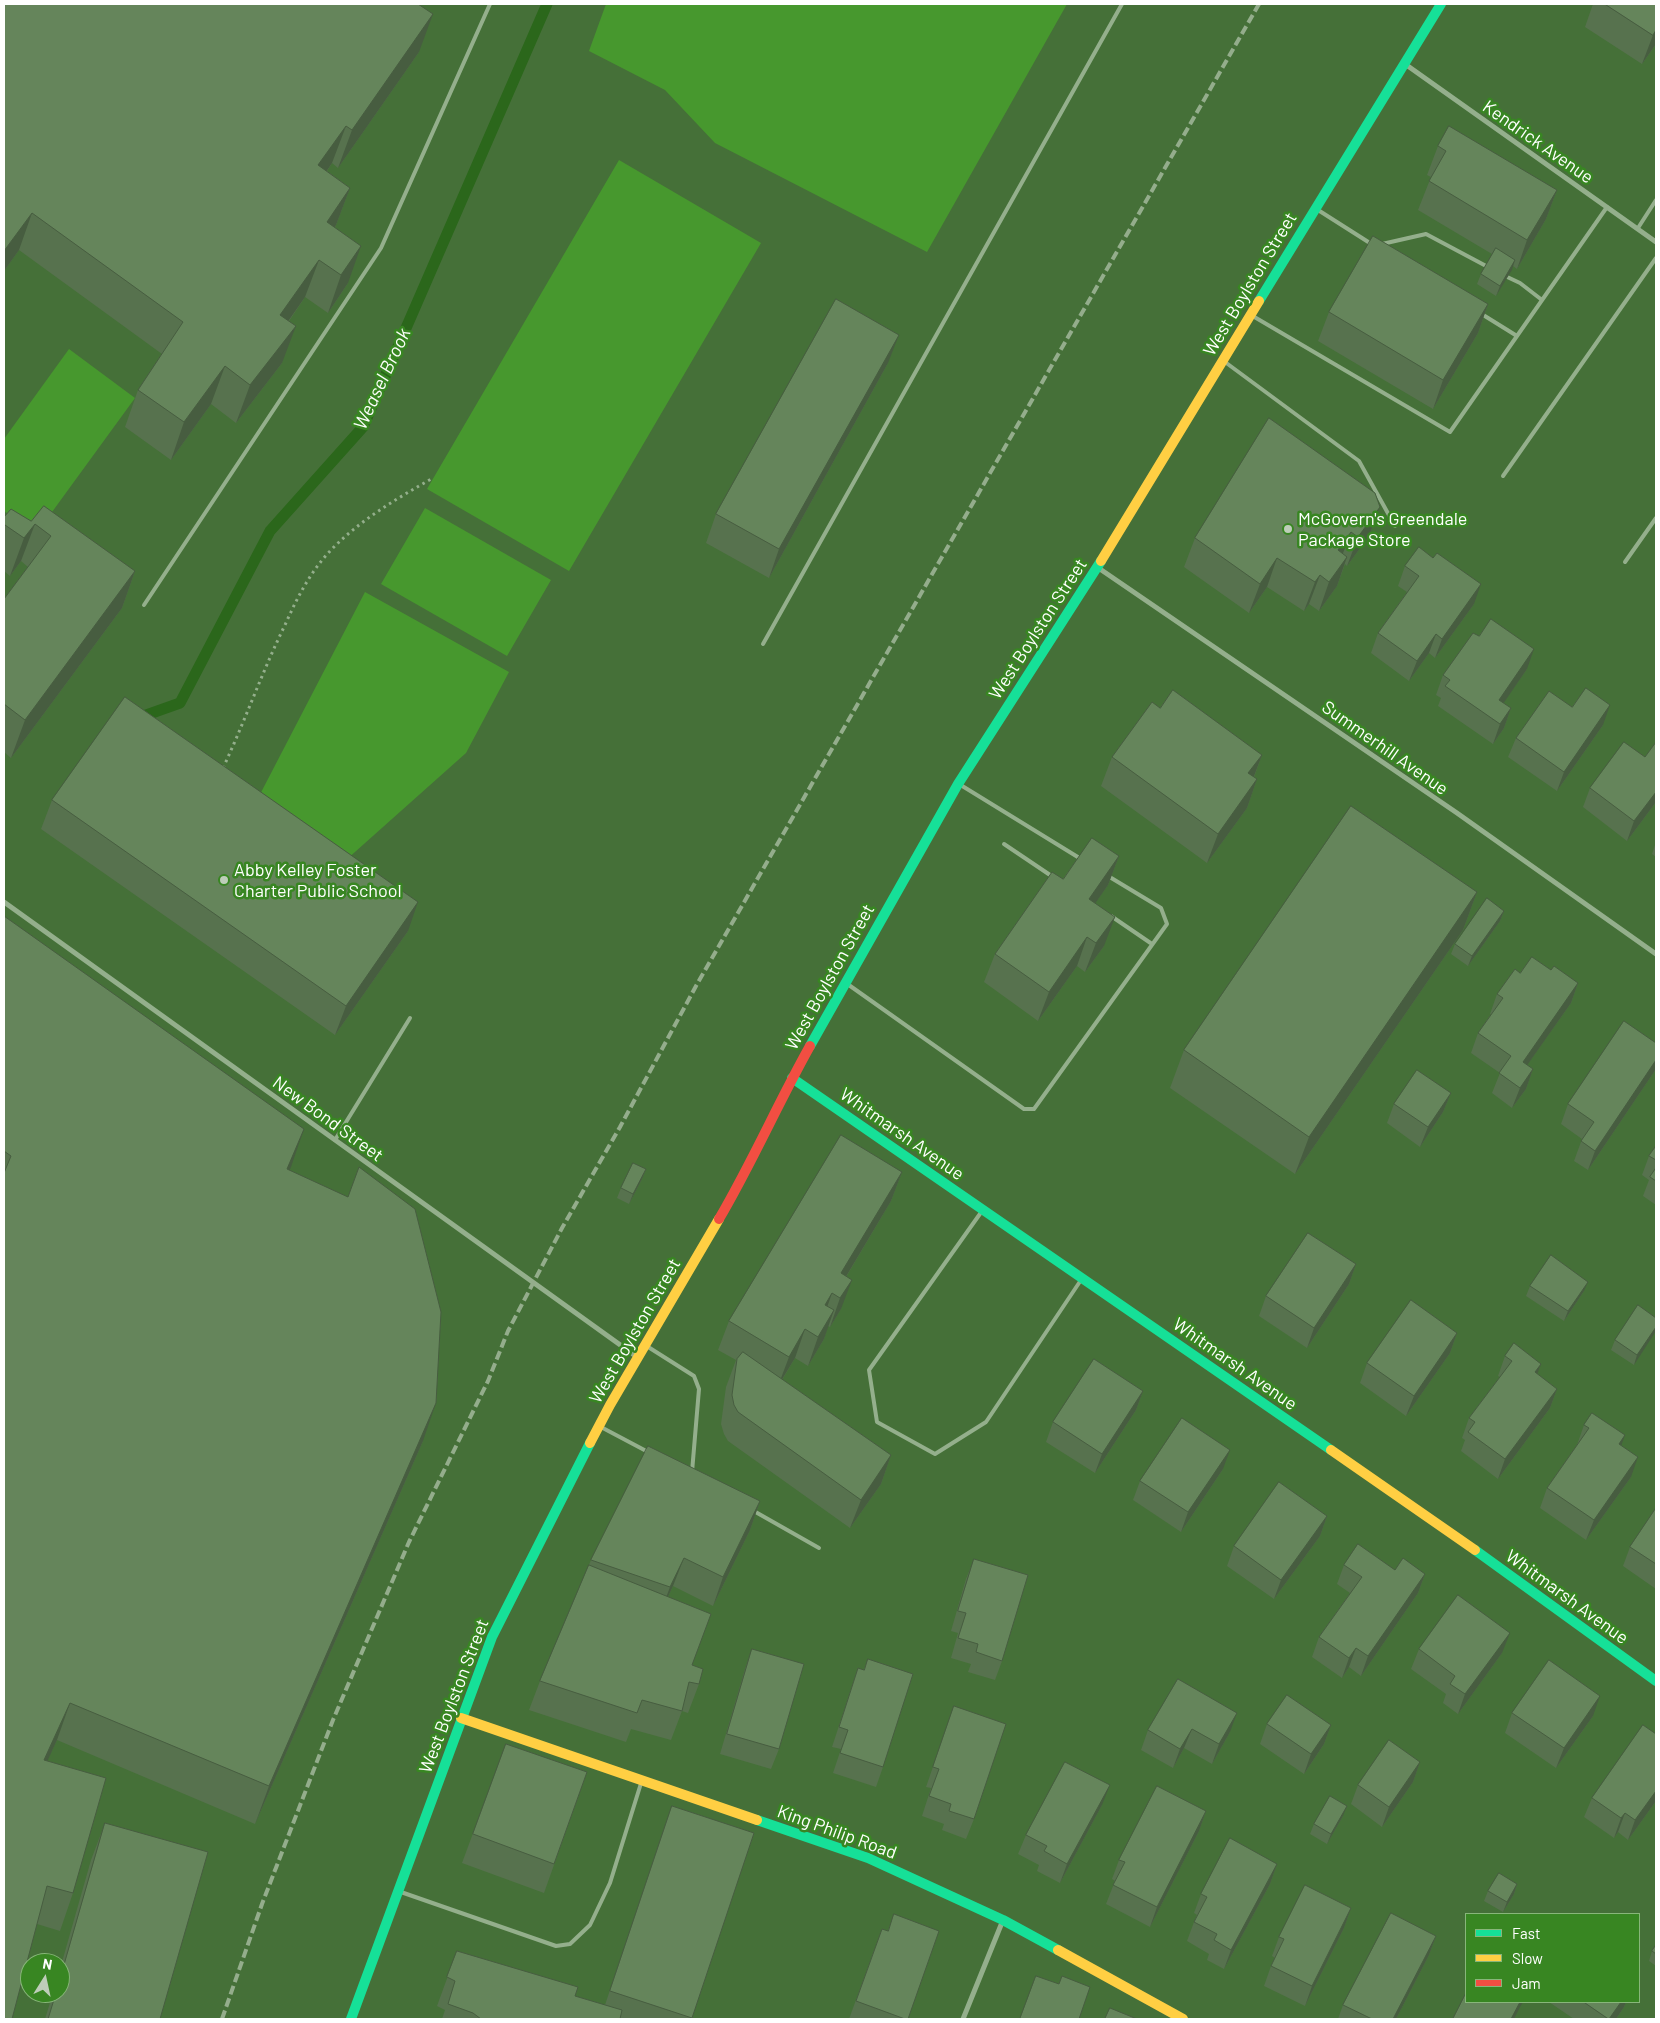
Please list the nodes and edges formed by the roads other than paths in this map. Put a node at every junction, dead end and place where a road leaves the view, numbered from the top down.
1 (490, 4) edge
2 (1122, 4) edge
3 (1441, 4) edge
4 (1404, 64) junction
5 (1656, 200) edge
6 (1607, 207) junction
7 (1316, 208) junction
8 (1638, 228) junction
9 (1656, 242) edge
10 (1374, 246) junction
11 (1383, 251) edge
12 (1656, 258) edge
13 (1542, 300) junction
14 (1475, 310) edge
15 (1251, 315) junction
16 (1517, 336) junction
17 (1223, 361) junction
18 (1502, 476) dead end
19 (1656, 518) edge
20 (1395, 526) dead end
21 (1625, 562) dead end
22 (1097, 567) junction
23 (144, 605) dead end
24 (763, 644) dead end
25 (958, 784) junction
26 (1004, 844) dead end
27 (1086, 862) edge
28 (1102, 872) edge
29 (1062, 883) edge
30 (4, 902) edge
31 (1103, 910) edge
32 (1152, 944) junction
33 (1656, 954) edge
34 (846, 983) junction
35 (410, 1018) dead end
36 (792, 1078) junction
37 (335, 1140) junction
38 (983, 1210) junction
39 (1082, 1278) junction
40 (644, 1344) junction
41 (637, 1357) junction
42 (599, 1426) junction
43 (652, 1455) edge
44 (684, 1473) edge
45 (743, 1505) edge
46 (819, 1548) dead end
47 (1656, 1681) edge
48 (461, 1718) junction
49 (642, 1780) junction
50 (398, 1891) junction
51 (1003, 1920) junction
52 (351, 2019) edge
53 (963, 2019) edge
54 (1183, 2019) edge

1 - 23 lane
2 - 24 lane
3 - 4 main road, West Boylston Street
4 - 6 street, Kendrick Avenue
4 - 7 main road, West Boylston Street
5 - 8 lane
6 - 8 street, Kendrick Avenue
6 - 13 lane
7 - 10 lane
7 - 15 main road, West Boylston Street
8 - 9 street, Kendrick Avenue
10 - 11 lane
10 - 13 lane
12 - 18 lane
13 - 16 lane
14 - 16 lane
15 - 16 lane
15 - 17 main road, West Boylston Street
17 - 20 lane
17 - 22 main road, West Boylston Street
19 - 21 lane
22 - 25 main road, West Boylston Street
22 - 33 street, Summerhill Avenue
25 - 27 lane
25 - 34 main road, West Boylston Street
26 - 29 lane
28 - 32 lane
30 - 37 street, New Bond Street
31 - 32 lane
32 - 34 lane
34 - 36 main road, West Boylston Street
35 - 37 lane
36 - 38 main road, Whitmarsh Avenue
36 - 40 main road, West Boylston Street
37 - 41 street, New Bond Street
38 - 39 main road, Whitmarsh Avenue
38 - 39 lane
39 - 47 main road, Whitmarsh Avenue
40 - 41 main road, West Boylston Street
40 - 44 lane
41 - 42 main road, West Boylston Street
42 - 43 lane
42 - 48 main road, West Boylston Street
45 - 46 lane
48 - 49 main road, King Philip Road
48 - 50 main road, West Boylston Street
49 - 50 lane
49 - 51 main road, King Philip Road
50 - 52 main road, West Boylston Street
51 - 53 street
51 - 54 main road, King Philip Road

